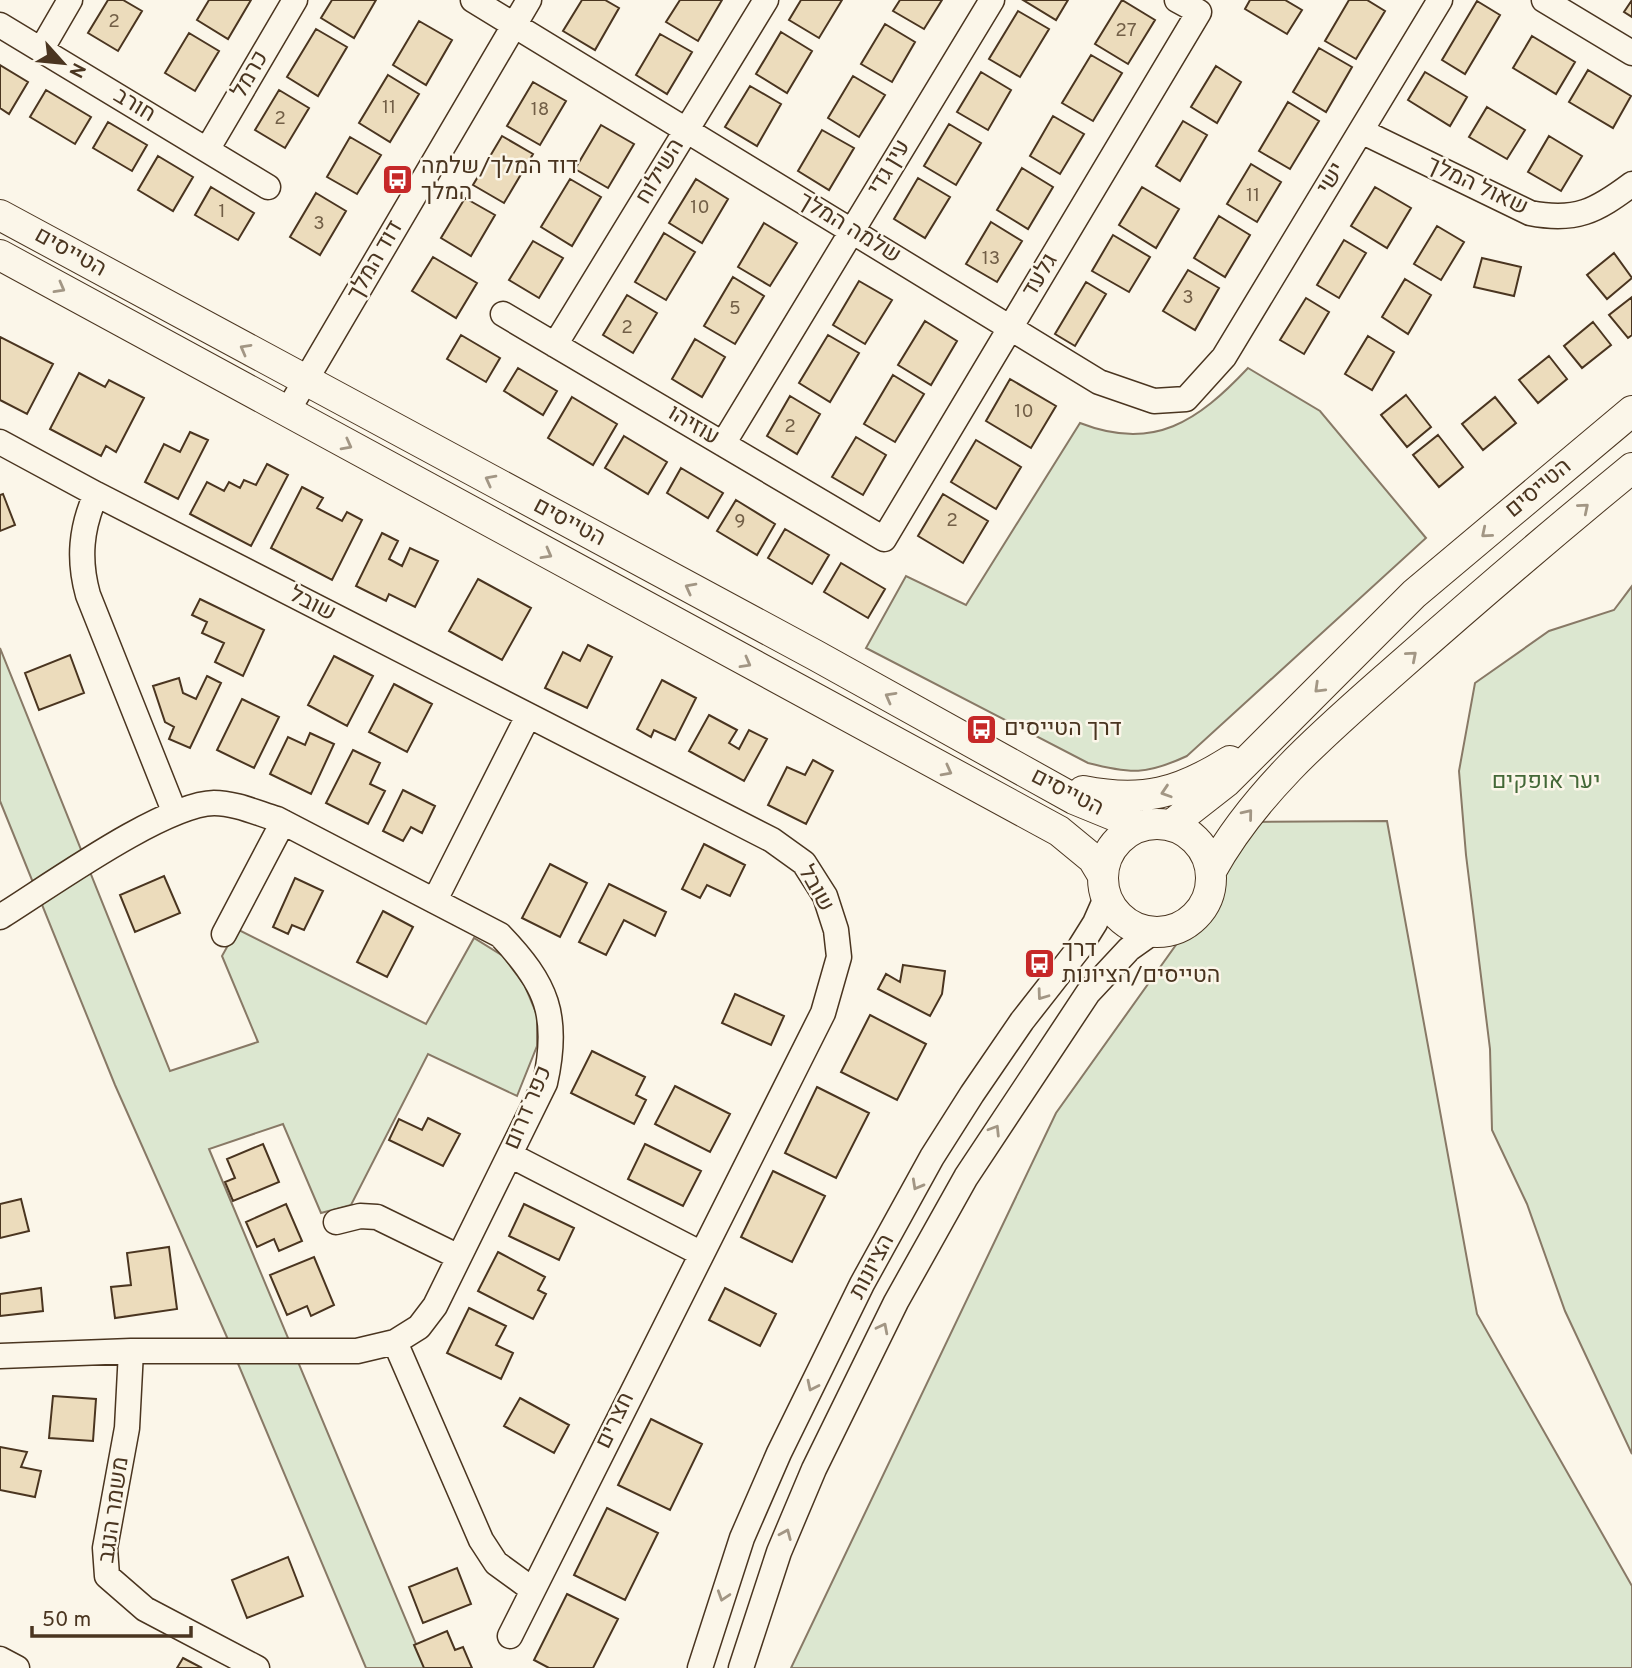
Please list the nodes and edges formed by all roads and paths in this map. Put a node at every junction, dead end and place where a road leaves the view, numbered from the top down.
1 (70, 0) edge
2 (295, 0) edge
3 (473, 0) edge
4 (529, 0) edge
5 (766, 0) edge
6 (992, 0) edge
7 (1177, 0) edge
8 (1440, 0) edge
9 (1544, 0) edge
10 (0, 25) edge
11 (514, 25) junction
12 (41, 50) junction
13 (1632, 52) edge
14 (687, 130) junction
15 (1361, 131) junction
16 (207, 150) junction
17 (1632, 184) edge
18 (268, 187) dead end
19 (0, 215) edge
20 (852, 231) junction
21 (0, 255) edge
22 (503, 314) dead end
23 (1010, 328) junction
24 (555, 345) junction
25 (1224, 357) joint
26 (305, 382) junction
27 (1632, 411) edge
28 (287, 412) junction
29 (0, 442) edge
30 (723, 444) junction
31 (1632, 468) edge
32 (96, 494) junction
33 (884, 538) joint
34 (528, 716) junction
35 (1269, 737) junction
36 (1035, 777) junction
37 (174, 811) junction
38 (283, 822) junction
39 (1171, 825) junction
40 (1140, 826) junction
41 (1211, 871) junction
42 (1104, 886) junction
43 (435, 900) junction
44 (0, 917) edge
45 (836, 930) joint
46 (1153, 932) junction
47 (224, 934) dead end
48 (510, 1155) junction
49 (336, 1222) dead end
50 (700, 1253) junction
51 (459, 1257) junction
52 (396, 1342) junction
53 (131, 1352) junction
54 (0, 1356) edge
55 (533, 1590) junction
56 (510, 1636) dead end
57 (0, 1660) edge
58 (17, 1668) edge
59 (257, 1668) edge
60 (700, 1668) edge
61 (741, 1668) edge

1 - 12 street
2 - 16 street, כרמל
3 - 11 street, שלמה המלך
4 - 11 street, דוד המלך
5 - 14 street, השילוח
6 - 20 street, עין גדי
7 - 23 street, גלעד
8 - 15 street, ישי
9 - 13 street
10 - 12 street, חורב
11 - 14 street, שלמה המלך
11 - 26 street, דוד המלך
12 - 16 street, חורב
14 - 20 street, שלמה המלך
14 - 24 street, השילוח
15 - 17 street, שאול המלך
15 - 25 street, ישי
16 - 18 street, חורב
26 -> 19 main road, הטייסים
20 - 23 street, שלמה המלך
20 - 30 street, עין גדי
21 -> 28 main road, הטייסים
22 - 24 street, עוזיהו
23 - 25 street, שלמה המלך
23 - 33 street, גלעד
24 - 30 street, עוזיהו
26 - 28 street, דוד המלך
36 -> 26 main road, הטייסים
27 -> 35 main road, הטייסים
28 -> 42 main road, הטייסים
29 - 32 street, שובל
30 - 33 street, עוזיהו
41 -> 31 main road, הטייסים
32 - 34 street, שובל
32 - 37 street
34 - 43 street
34 - 45 street, שובל
35 -> 36 main road
35 - 39 main road, הטייסים
36 - 40 main road, הטייסים
37 - 38 street, כפר דרום
37 - 44 street, כפר דרום
38 - 43 street, כפר דרום
38 - 47 street
39 - 40 main road
39 - 41 main road
40 - 42 main road
41 - 46 main road
42 - 46 main road
42 -> 60 street, הציונות
43 - 48 street, כפר דרום
45 - 50 street, חצרים
61 -> 46 street, הציונות
48 - 50 street
48 - 51 street, כפר דרום
49 - 51 street
50 - 55 street, חצרים
51 - 52 street, כפר דרום
52 - 53 street, כפר דרום
52 - 55 street
53 - 54 street, כפר דרום
53 - 59 street, משמר הנגב
55 - 56 street, חצרים
57 - 58 street

